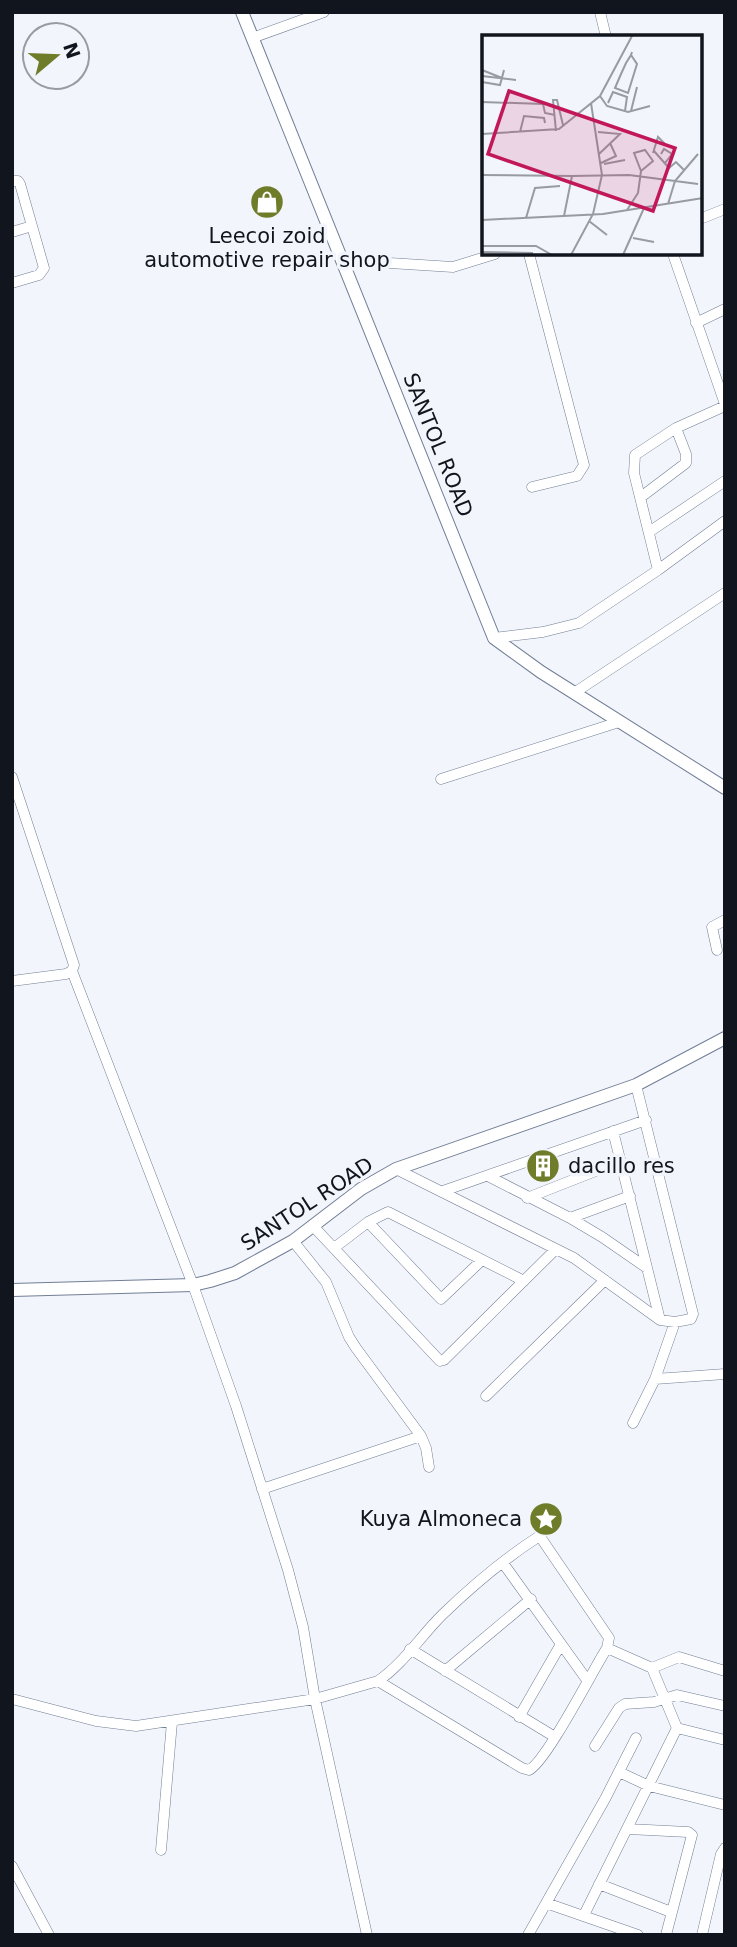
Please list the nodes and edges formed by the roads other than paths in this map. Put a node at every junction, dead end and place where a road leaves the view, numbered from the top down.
1 (242, 12) edge
2 (324, 12) edge
3 (600, 12) edge
4 (606, 35) edge
5 (252, 37) junction
6 (12, 181) edge
7 (725, 209) edge
8 (702, 218) edge
9 (32, 226) junction
10 (12, 232) edge
11 (489, 256) edge
12 (530, 256) edge
13 (674, 256) edge
14 (342, 260) junction
15 (12, 283) edge
16 (725, 309) edge
17 (696, 323) junction
18 (725, 405) edge
19 (676, 428) junction
20 (725, 481) edge
21 (532, 487) dead end
22 (641, 497) junction
23 (725, 521) edge
24 (649, 532) junction
25 (658, 570) junction
26 (725, 593) edge
27 (494, 638) junction
28 (574, 693) junction
29 (619, 722) junction
30 (12, 777) edge
31 (441, 779) dead end
32 (725, 788) edge
33 (725, 919) edge
34 (717, 950) dead end
35 (72, 971) junction
36 (12, 981) edge
37 (725, 1038) edge
38 (636, 1085) junction
39 (646, 1120) junction
40 (613, 1131) junction
41 (621, 1161) junction
42 (396, 1169) junction
43 (488, 1177) junction
44 (443, 1191) junction
45 (630, 1196) junction
46 (527, 1198) junction
47 (570, 1218) junction
48 (368, 1222) junction
49 (313, 1226) junction
50 (293, 1241) junction
51 (334, 1248) junction
52 (556, 1249) junction
53 (482, 1261) junction
54 (647, 1268) junction
55 (605, 1280) junction
56 (524, 1282) junction
57 (193, 1285) junction
58 (12, 1290) edge
59 (660, 1320) junction
60 (675, 1322) junction
61 (725, 1374) edge
62 (655, 1379) junction
63 (486, 1396) dead end
64 (633, 1423) dead end
65 (421, 1436) junction
66 (429, 1467) dead end
67 (262, 1489) junction
68 (503, 1563) junction
69 (531, 1599) junction
70 (561, 1644) junction
71 (607, 1648) junction
72 (410, 1649) junction
73 (652, 1668) junction
74 (445, 1671) junction
75 (725, 1671) edge
76 (587, 1680) junction
77 (378, 1681) junction
78 (12, 1699) edge
79 (315, 1699) junction
80 (665, 1699) junction
81 (725, 1706) edge
82 (519, 1717) junction
83 (172, 1722) junction
84 (677, 1728) junction
85 (555, 1737) junction
86 (636, 1738) dead end
87 (725, 1740) edge
88 (595, 1746) dead end
89 (619, 1772) junction
90 (649, 1786) junction
91 (724, 1803) edge
92 (628, 1829) junction
93 (725, 1848) edge
94 (161, 1850) dead end
95 (12, 1866) edge
96 (599, 1884) junction
97 (546, 1903) junction
98 (671, 1912) junction
99 (584, 1915) junction
100 (49, 1935) edge
101 (367, 1935) edge
102 (528, 1935) edge
103 (638, 1935) edge
104 (666, 1935) edge
105 (702, 1935) edge

1 - 5 street, SANTOL ROAD
2 - 5 street
3 - 4 street
5 - 14 street, SANTOL ROAD
6 - 9 street
7 - 8 street
9 - 10 street
9 - 15 street
11 - 14 street
12 - 21 street
13 - 17 street
14 - 27 street, SANTOL ROAD
16 - 17 street
17 - 18 street
18 - 19 street
19 - 22 street
19 - 22 street
20 - 24 street
22 - 24 street
23 - 25 street
24 - 25 street
25 - 27 street
26 - 28 street
27 - 28 street, SANTOL ROAD
28 - 29 street, SANTOL ROAD
29 - 31 street
29 - 32 street, SANTOL ROAD
30 - 35 street
33 - 34 street
35 - 36 street
35 - 57 street
37 - 38 street, SANTOL ROAD
38 - 39 street
38 - 42 street, SANTOL ROAD
39 - 40 street
39 - 60 street
40 - 41 street
40 - 43 street
41 - 45 street
41 - 46 street
42 - 44 street
42 - 49 street, SANTOL ROAD
43 - 44 street
43 - 46 street
44 - 52 street
45 - 47 street
45 - 54 street
46 - 47 street
47 - 54 street
48 - 51 street
48 - 53 street
48 - 53 street
49 - 50 street, SANTOL ROAD
49 - 51 street
50 - 57 street, SANTOL ROAD
50 - 65 street
51 - 56 street
52 - 55 street
52 - 56 street
53 - 56 street
54 - 59 street
55 - 59 street
55 - 63 street
57 - 58 street, SANTOL ROAD
57 - 67 street
59 - 60 street
60 - 62 street
61 - 62 street
62 - 64 street
65 - 66 street
65 - 67 street
67 - 79 street
68 - 69 street
68 - 71 street
68 - 72 street
69 - 70 street
69 - 74 street
70 - 76 street
70 - 82 street
71 - 73 street
71 - 76 street
72 - 74 street
72 - 77 street
73 - 75 street
73 - 80 street
74 - 82 street
76 - 85 street
77 - 79 street
77 - 85 street
78 - 83 street
79 - 83 street
79 - 101 street
80 - 81 street
80 - 84 street
80 - 88 street
82 - 85 street
83 - 94 street
84 - 87 street
84 - 90 street
86 - 89 street
89 - 90 street
89 - 97 street
90 - 91 street
90 - 92 street
92 - 96 street
92 - 98 street
93 - 105 street
95 - 100 street
96 - 98 street
96 - 99 street
97 - 99 street
97 - 102 street
98 - 104 street
99 - 103 street

